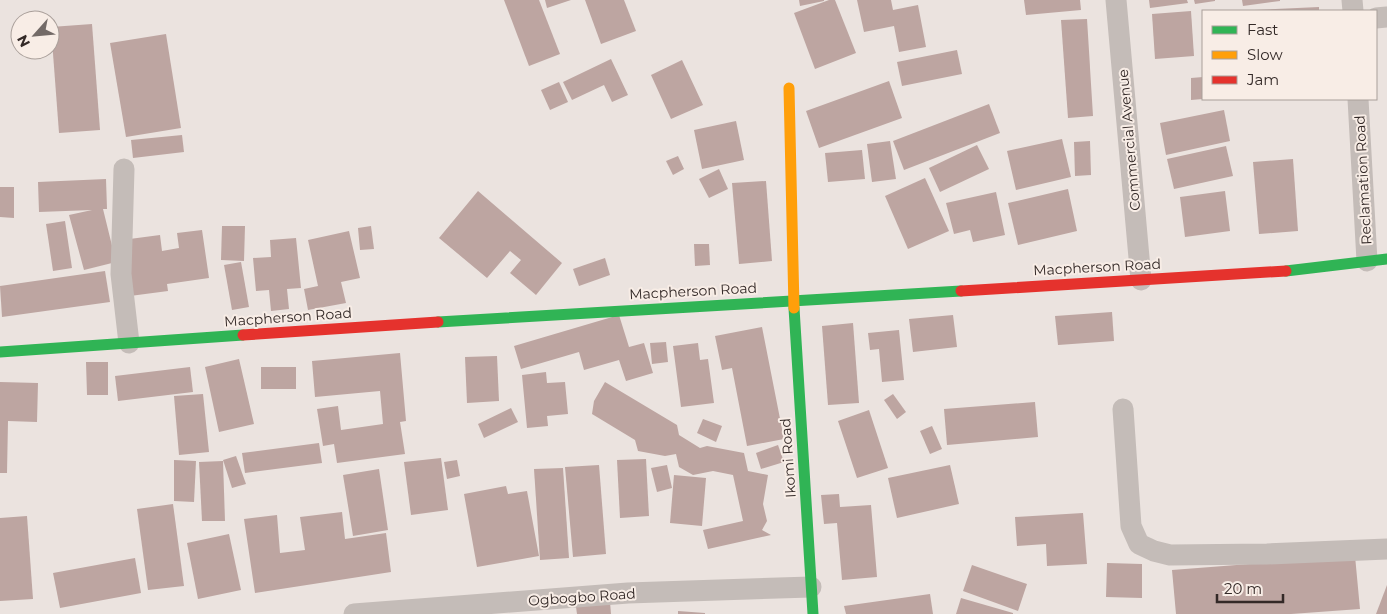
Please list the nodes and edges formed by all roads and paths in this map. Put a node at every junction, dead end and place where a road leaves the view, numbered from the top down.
1 (1116, 0) edge
2 (789, 88) dead end
3 (1358, 100) edge
4 (124, 169) dead end
5 (1377, 260) edge
6 (1141, 280) junction
7 (794, 300) junction
8 (129, 343) junction
9 (0, 352) edge
10 (1123, 409) dead end
11 (1387, 549) edge
12 (811, 588) junction
13 (354, 614) edge
14 (813, 614) edge

1 - 6 street, Commercial Avenue
2 - 7 street, Ikomi Road
3 - 5 street, Reclamation Road
4 - 8 street
5 - 6 street, Macpherson Road
6 - 7 street, Macpherson Road
7 - 8 street, Macpherson Road
7 - 12 street, Ikomi Road
8 - 9 street, Macpherson Road
10 - 11 street
12 - 13 street, Ogbogbo Road
12 - 14 street, Ikomi Road

